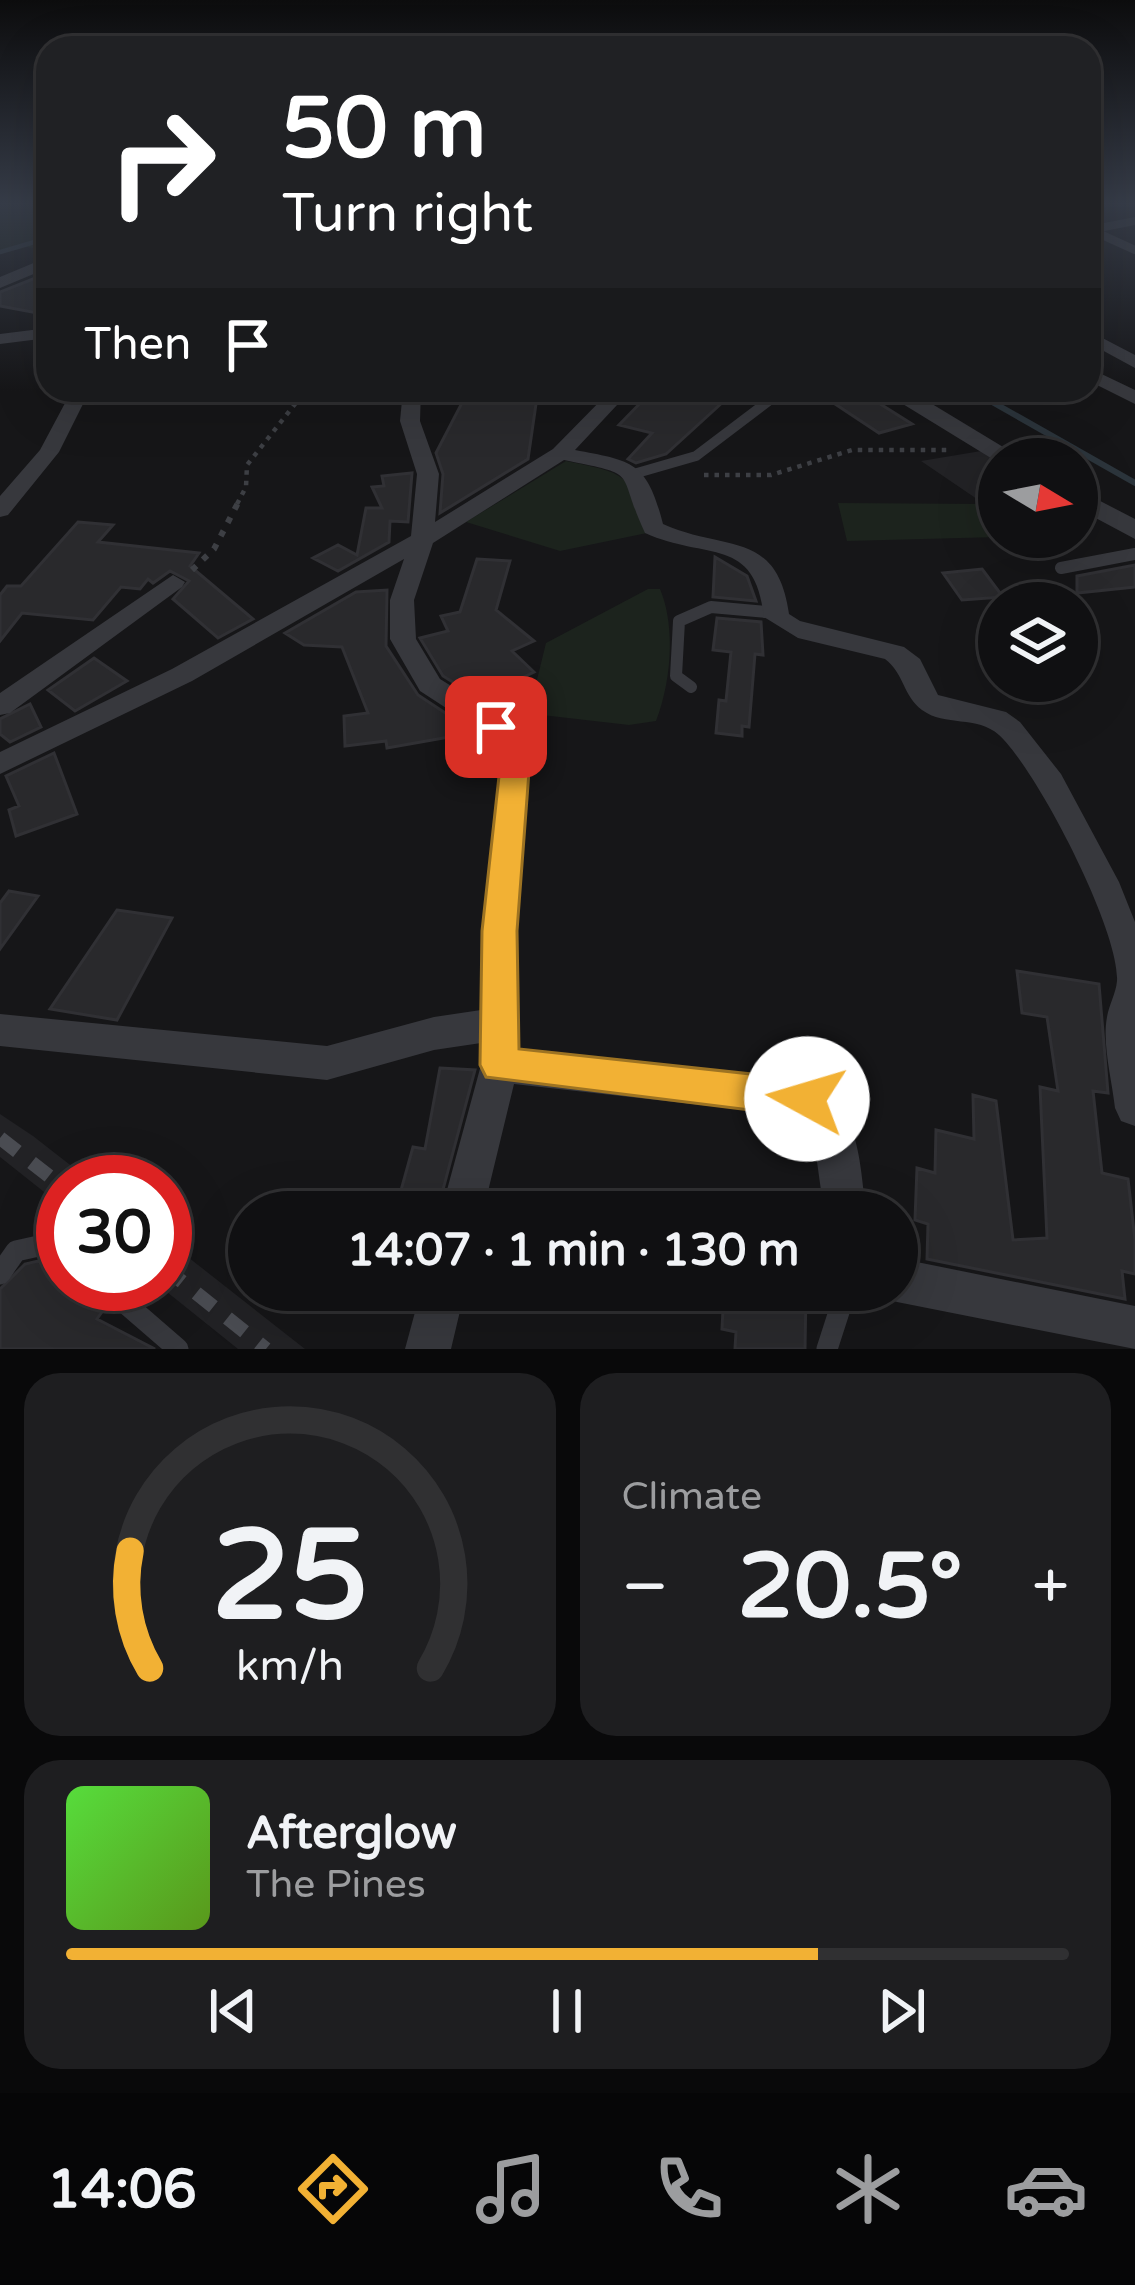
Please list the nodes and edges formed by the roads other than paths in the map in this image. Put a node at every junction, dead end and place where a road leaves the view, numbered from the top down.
1 (36, 267) edge
2 (0, 283) edge
3 (36, 334) edge
4 (0, 339) edge
5 (1101, 343) edge
6 (1135, 362) edge
7 (1101, 380) edge
8 (1135, 398) edge
9 (75, 402) edge
10 (411, 402) edge
11 (610, 402) edge
12 (768, 402) edge
13 (913, 402) edge
14 (978, 440) edge
15 (560, 453) junction
16 (651, 474) junction
17 (1098, 509) edge
18 (0, 510) edge
19 (1135, 530) edge
20 (422, 540) junction
21 (1135, 554) edge
22 (1060, 568) dead end
23 (172, 582) road end
24 (777, 614) junction
25 (691, 687) dead end
26 (0, 706) edge
27 (0, 764) edge
28 (1135, 980) edge
29 (0, 1030) edge
30 (499, 1046) junction
31 (1135, 1108) edge
32 (467, 1191) edge
33 (842, 1191) edge
34 (36, 1247) edge
35 (0, 1274) edge
36 (918, 1284) edge
37 (134, 1311) edge
38 (437, 1311) edge
39 (840, 1311) edge
40 (1135, 1329) edge
41 (178, 1349) edge
42 (428, 1349) edge
43 (827, 1349) edge

1 - 2 street
3 - 4 street
5 - 6 street
7 - 8 street
9 - 18 street
10 - 20 street
11 - 15 street
12 - 16 lane
13 - 14 street
15 - 16 street
15 - 20 street
16 - 24 street
17 - 19 street
20 - 27 street
20 - 30 street
21 - 22 lane
23 - 26 street
24 - 25 lane
24 - 28 street
28 - 31 street
29 - 30 street
30 - 32 street
30 - 33 street
34 - 35 lane
36 - 40 street
37 - 41 lane
38 - 42 street
39 - 43 lane

